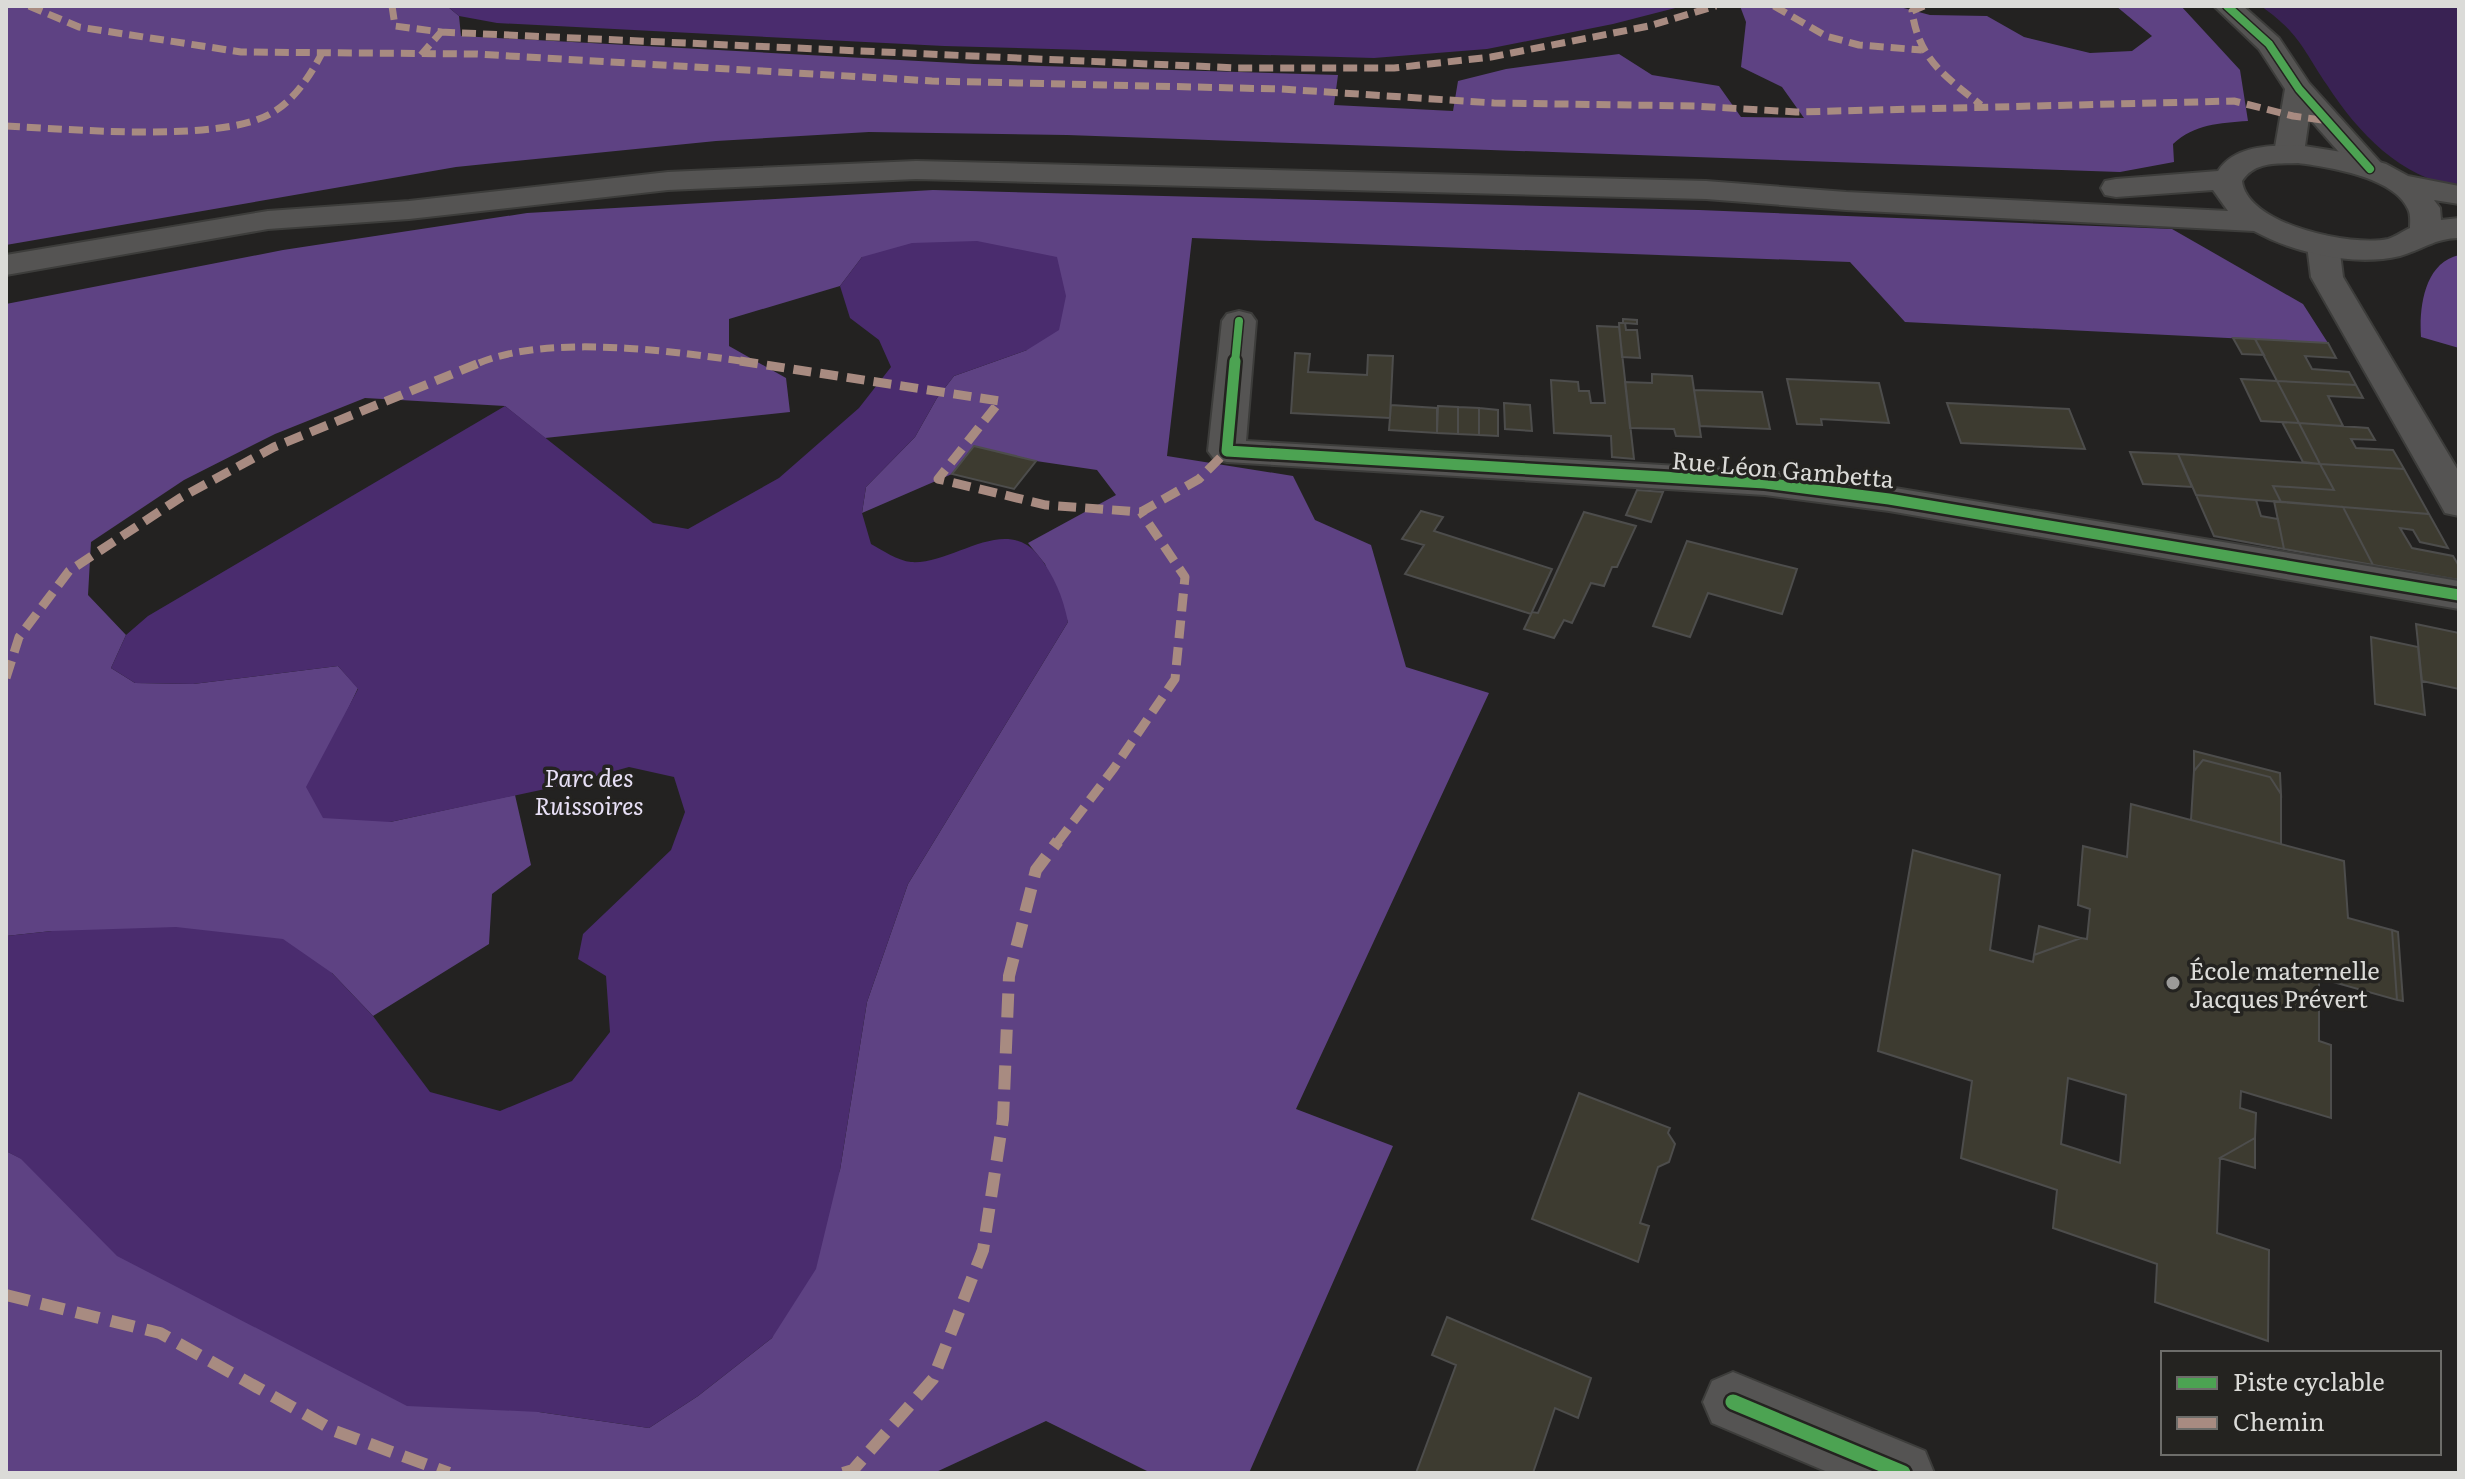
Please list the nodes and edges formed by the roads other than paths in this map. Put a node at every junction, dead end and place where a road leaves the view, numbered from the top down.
1 (2227, 6) edge
2 (2299, 89) junction
3 (2289, 153) junction
4 (2370, 169) junction
5 (2227, 180) junction
6 (2400, 184) junction
7 (1706, 190) junction
8 (2459, 195) edge
9 (409, 210) junction
10 (2261, 222) junction
11 (2459, 228) edge
12 (2426, 232) junction
13 (2323, 245) junction
14 (6, 265) edge
15 (6, 287) edge
16 (1239, 321) dead end
17 (2459, 504) edge
18 (2459, 595) edge
19 (1733, 1402) dead end
20 (1903, 1473) edge

1 - 2 main road
2 - 3 main road
2 - 4 main road
3 - 4 main road
3 - 5 main road
4 - 6 main road
5 - 7 main road
5 - 10 main road
6 - 8 main road
6 - 12 main road
7 - 9 main road
7 - 10 main road
9 - 14 main road
9 - 15 main road
10 - 13 main road
11 - 12 main road
12 - 13 main road
13 - 17 main road
16 - 18 main road, Rue Léon Gambetta
19 - 20 main road

